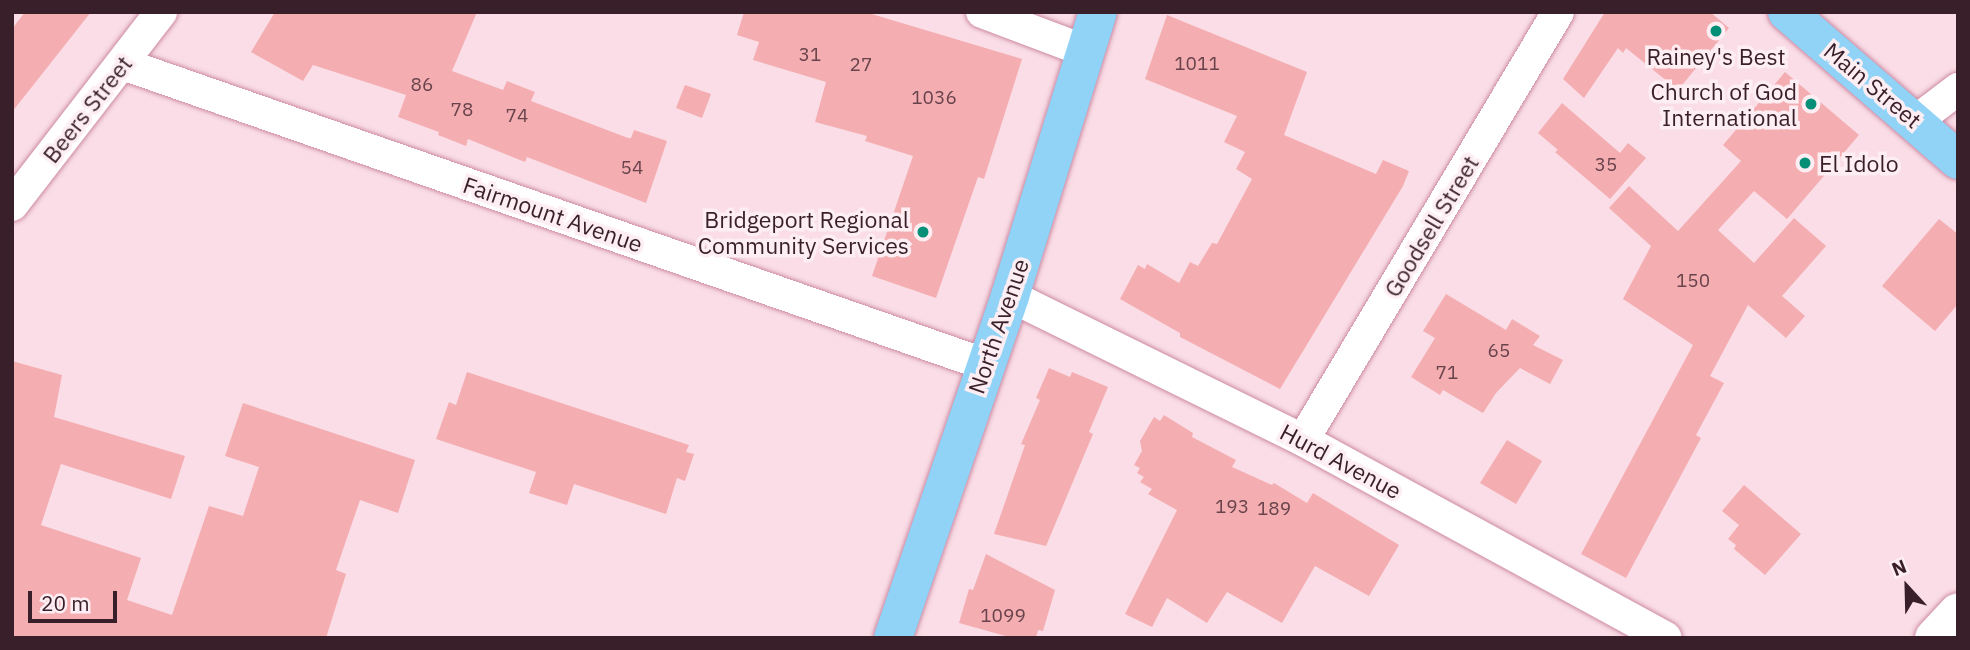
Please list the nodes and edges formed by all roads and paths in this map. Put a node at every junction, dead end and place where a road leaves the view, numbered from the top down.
1 (161, 12) edge
2 (982, 12) edge
3 (1098, 12) edge
4 (1558, 12) edge
5 (1787, 12) edge
6 (1086, 51) junction
7 (122, 64) junction
8 (1958, 89) edge
9 (1916, 121) junction
10 (1958, 160) edge
11 (12, 205) edge
12 (1010, 296) junction
13 (984, 364) junction
14 (1303, 440) junction
15 (1958, 612) edge
16 (893, 638) edge
17 (1666, 638) edge
18 (1934, 638) edge

1 - 7 street, Beers Street
2 - 6 street
3 - 6 main road, North Avenue
4 - 14 street, Goodsell Street
5 - 9 main road, Main Street
6 - 12 main road, North Avenue
7 - 11 street, Beers Street
7 - 13 street, Fairmount Avenue
8 - 9 street
9 - 10 main road, Main Street
12 - 13 main road, North Avenue
12 - 14 street, Hurd Avenue
13 - 16 main road, North Avenue
14 - 17 street, Hurd Avenue
15 - 18 street

